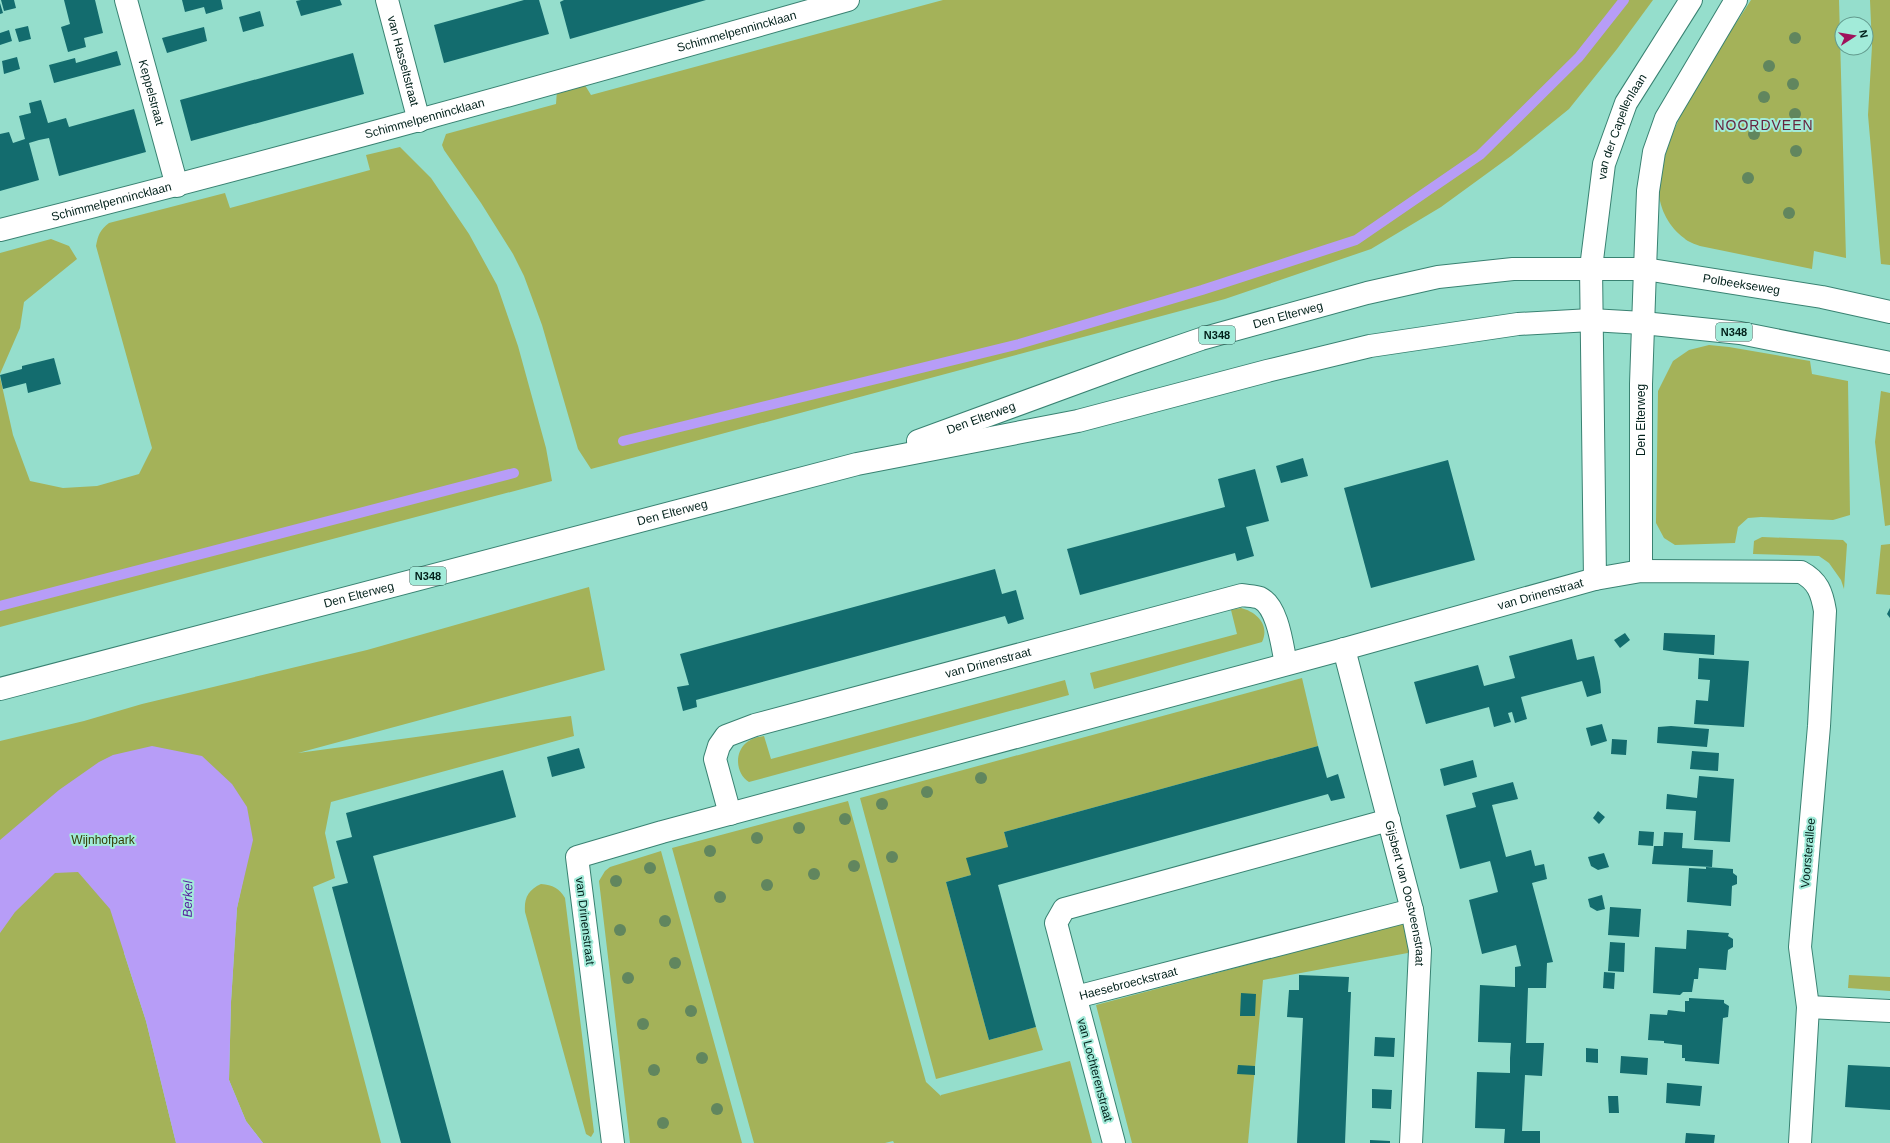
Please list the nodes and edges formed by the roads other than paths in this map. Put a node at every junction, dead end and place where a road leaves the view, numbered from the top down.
1 (126, 0) edge
2 (387, 0) edge
3 (848, 0) edge
4 (1691, 0) edge
5 (1736, 0) edge
6 (419, 121) junction
7 (177, 186) junction
8 (0, 230) edge
9 (1591, 268) junction
10 (1645, 269) junction
11 (1890, 312) edge
12 (1592, 320) junction
13 (1643, 323) junction
14 (1887, 362) edge
15 (857, 464) junction
16 (1641, 571) junction
17 (1801, 572) joint
18 (1595, 579) junction
19 (1344, 649) junction
20 (1286, 664) junction
21 (0, 689) edge
22 (730, 814) junction
23 (1389, 820) junction
24 (1412, 910) junction
25 (1076, 997) junction
26 (1808, 1007) junction
27 (1890, 1011) edge
28 (613, 1143) edge
29 (1114, 1143) edge
30 (1411, 1143) edge
31 (1800, 1143) edge

1 - 7 street, Keppelstraat
2 - 6 street, van Hasseltstraat
3 - 6 street, Schimmelpennincklaan
4 - 9 street, van der Capellenlaan
5 - 10 street
6 - 7 street, Schimmelpennincklaan
7 - 8 street, Schimmelpennincklaan
9 - 10 street, Polbeekseweg / N348
9 - 12 street
9 - 15 street, Den Elterweg / N348
10 - 11 street, Polbeekseweg / N348
10 - 13 street, Den Elterweg
12 - 13 street, N348
12 - 15 street, Den Elterweg / N348
12 - 18 street
13 - 14 street, N348
13 - 16 street, Den Elterweg
15 - 21 street, Den Elterweg / N348
16 - 17 street, van Drinenstraat
16 - 18 street, van Drinenstraat
17 - 26 street, Voorsterallee
18 - 19 street, van Drinenstraat
19 - 20 street, van Drinenstraat
19 - 23 street, Gijsbert van Oostveenstraat
20 - 22 street, van Drinenstraat
20 - 22 street, van Drinenstraat
22 - 28 street, van Drinenstraat
23 - 24 street, Gijsbert van Oostveenstraat
23 - 25 street, Haesebroeckstraat
24 - 25 street, Haesebroeckstraat
24 - 30 street, Gijsbert van Oostveenstraat
25 - 29 street, van Lochterenstraat
26 - 27 street
26 - 31 street, Voorsterallee

